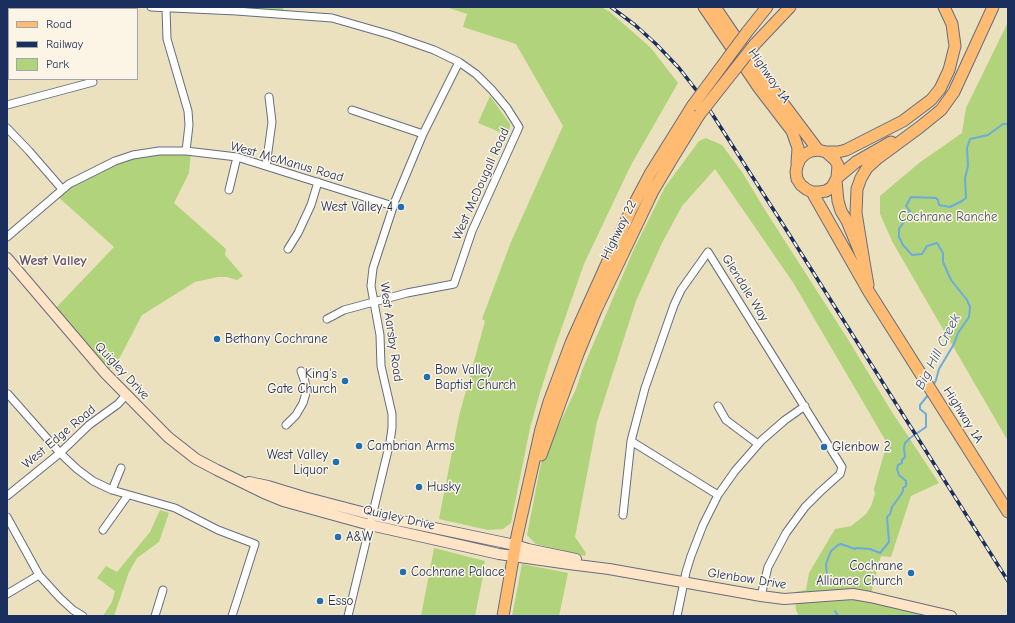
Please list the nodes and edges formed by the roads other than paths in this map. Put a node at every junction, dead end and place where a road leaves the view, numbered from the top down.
1 (151, 7) edge
2 (704, 7) edge
3 (715, 7) edge
4 (767, 7) edge
5 (790, 7) edge
6 (944, 7) edge
7 (993, 7) edge
8 (166, 8) junction
9 (459, 62) junction
10 (93, 80) edge
11 (269, 97) dead end
12 (7, 105) edge
13 (352, 110) dead end
14 (920, 127) junction
15 (7, 128) edge
16 (423, 134) junction
17 (186, 151) junction
18 (822, 151) junction
19 (238, 157) junction
20 (266, 166) junction
21 (797, 166) junction
22 (837, 179) junction
23 (318, 182) junction
24 (62, 189) junction
25 (229, 190) dead end
26 (812, 192) junction
27 (393, 206) junction
28 (7, 237) edge
29 (288, 249) dead end
30 (7, 258) edge
31 (864, 262) junction
32 (869, 292) junction
33 (374, 302) junction
34 (327, 319) dead end
35 (300, 371) dead end
36 (8, 394) dead end
37 (126, 395) junction
38 (718, 406) dead end
39 (805, 406) junction
40 (286, 425) dead end
41 (631, 440) junction
42 (758, 444) junction
43 (60, 453) junction
44 (121, 468) dead end
45 (237, 480) junction
46 (112, 490) junction
47 (128, 495) junction
48 (526, 495) junction
49 (718, 495) junction
50 (7, 496) edge
51 (1008, 512) edge
52 (373, 515) junction
53 (623, 515) dead end
54 (7, 517) edge
55 (370, 526) junction
56 (102, 530) dead end
57 (515, 545) junction
58 (513, 556) junction
59 (610, 569) junction
60 (39, 575) junction
61 (684, 582) junction
62 (163, 590) dead end
63 (7, 594) edge
64 (761, 596) junction
65 (83, 616) edge
66 (155, 616) edge
67 (232, 616) edge
68 (348, 616) edge
69 (503, 616) edge
70 (677, 616) edge
71 (951, 616) edge

1 - 8 street, West McDougall Road
2 - 21 main road, Highway 1A
3 - 18 main road, Highway 1A
4 - 48 main road, Highway 22, bridge
5 - 48 main road, Highway 22, bridge
6 - 18 main road
7 - 14 main road
8 - 9 street, West McDougall Road
8 - 17 street
9 - 16 street, West Aarsby Road
9 - 33 street, West McDougall Road
10 - 12 street
11 - 20 street
13 - 16 street
14 - 22 main road
14 - 31 main road
15 - 24 street
16 - 27 street, West Aarsby Road
17 - 19 street, West McManus Road
17 - 24 street, West McManus Road
18 - 21 main road
18 - 22 main road
19 - 20 street, West McManus Road
19 - 25 street
20 - 23 street, West McManus Road
21 - 26 main road
22 - 26 main road
22 - 31 main road, Highway 1A
23 - 27 street, West McManus Road
23 - 29 street
24 - 28 street, West McManus Road
26 - 32 main road, Highway 1A
27 - 33 street, West Aarsby Road
30 - 37 street, Quigley Drive
31 - 32 main road, Highway 1A
32 - 51 main road, Highway 1A
33 - 34 street
33 - 52 street, West Aarsby Road
35 - 40 street
36 - 43 street
37 - 43 street, West Edge Road
37 - 45 street, Quigley Drive
38 - 42 street
39 - 41 street, Glendale Way
39 - 42 street
39 - 64 street, Glendale Way
41 - 49 street
41 - 53 street
42 - 49 street
43 - 46 street
43 - 50 street, West Edge Road
44 - 46 street
45 - 52 street, Quigley Drive
45 - 55 street, Quigley Drive
46 - 47 street
47 - 56 street
47 - 67 street
48 - 57 main road, Highway 22
49 - 61 street
52 - 55 street, West Aarsby Road
52 - 57 street, Quigley Drive
54 - 60 street
55 - 58 street, Quigley Drive
55 - 68 street, West Aarsby Road
57 - 58 main road, Highway 22
57 - 59 street, Glenbow Drive
58 - 59 street, Glenbow Drive
58 - 69 main road, Highway 22
59 - 61 street, Glenbow Drive
60 - 63 street
60 - 65 street
61 - 64 street, Glenbow Drive
61 - 70 street
62 - 66 street
64 - 71 street, Glenbow Drive

